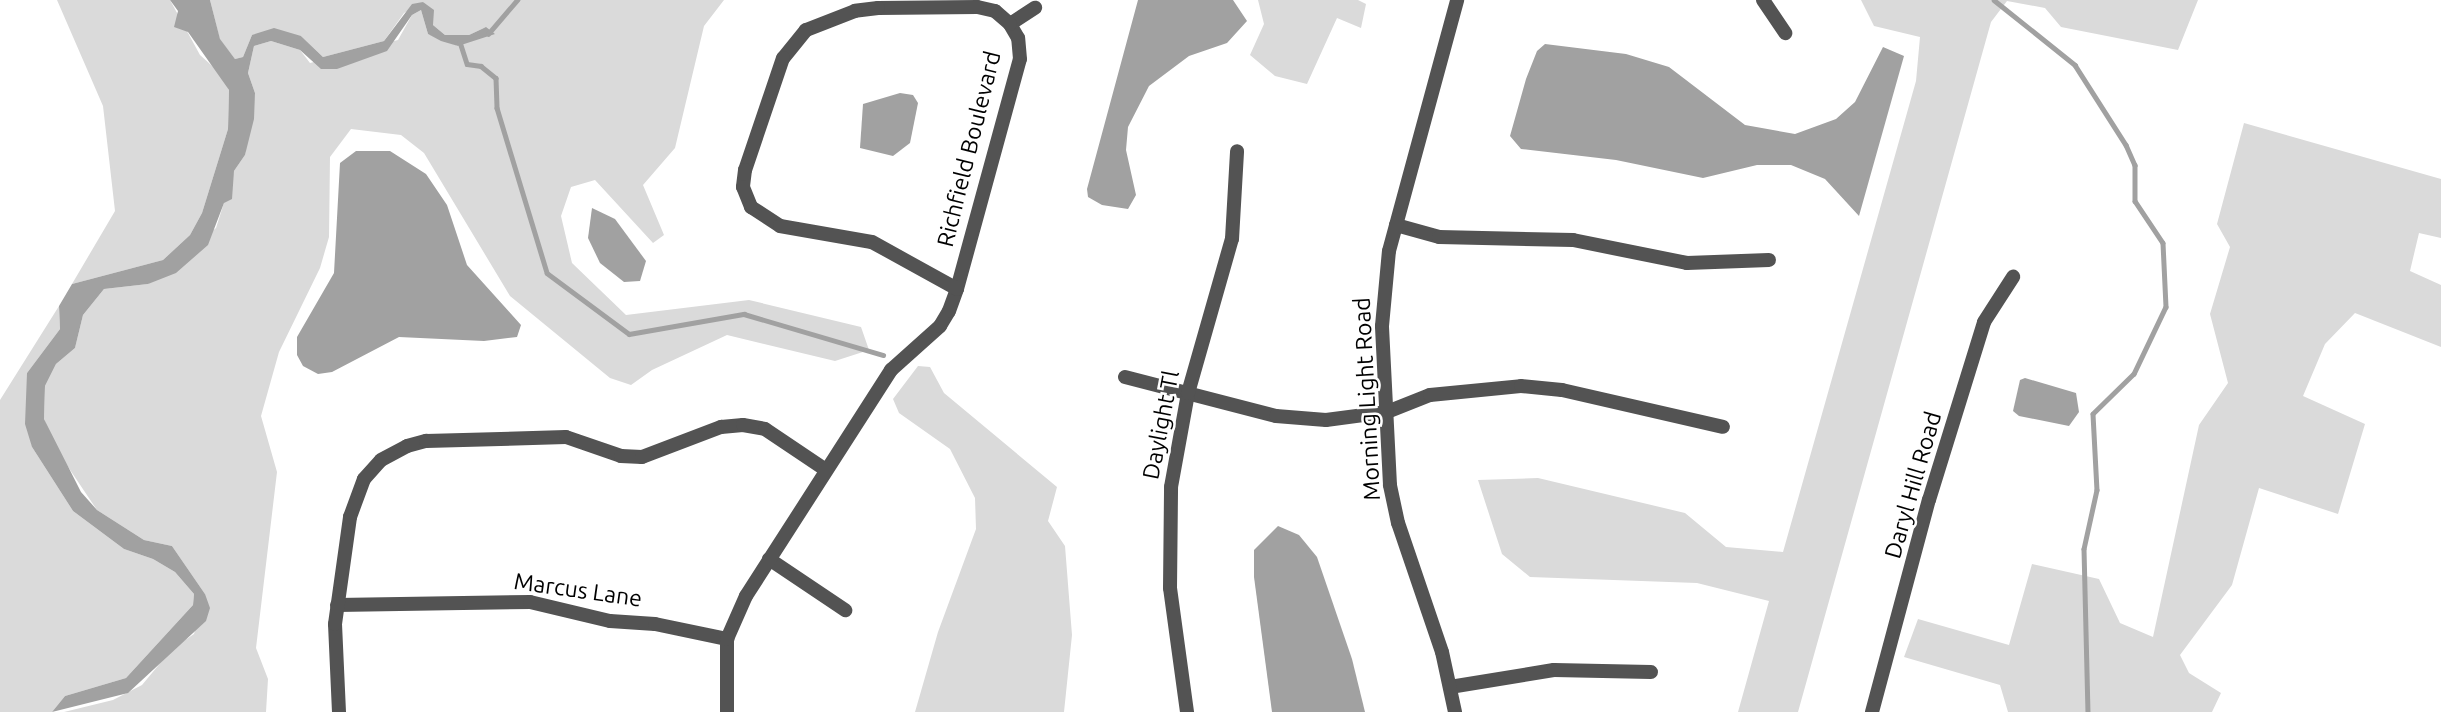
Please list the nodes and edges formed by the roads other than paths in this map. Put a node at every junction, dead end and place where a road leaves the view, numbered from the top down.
1 (1457, 0) edge
2 (1763, 0) edge
3 (1035, 8) dead end
4 (1010, 24) junction
5 (1785, 33) dead end
6 (1237, 151) dead end
7 (1396, 225) junction
8 (1769, 260) dead end
9 (2013, 277) dead end
10 (957, 289) junction
11 (1125, 377) dead end
12 (1188, 393) junction
13 (1387, 412) junction
14 (1723, 427) dead end
15 (826, 470) junction
16 (769, 559) junction
17 (338, 605) junction
18 (845, 610) dead end
19 (727, 639) junction
20 (1651, 672) dead end
21 (1450, 687) junction
22 (339, 712) edge
23 (727, 712) edge
24 (1187, 712) edge
25 (1455, 712) edge
26 (1872, 712) edge

1 - 7 street, Morning Light Road
2 - 5 street
3 - 4 street
4 - 10 street, Richfield Boulevard
4 - 10 street, Richfield Boulevard
6 - 12 street, Daylight Tl
7 - 8 street
7 - 13 street, Morning Light Road
9 - 26 street, Daryl Hill Road
10 - 15 street, Richfield Boulevard
11 - 12 street
12 - 13 street
12 - 24 street, Daylight Tl
13 - 14 street
13 - 21 street, Morning Light Road
15 - 16 street, Richfield Boulevard
15 - 17 street
16 - 18 street
16 - 19 street, Richfield Boulevard
17 - 19 street, Marcus Lane
17 - 22 street
19 - 23 street, Richfield Boulevard
20 - 21 street
21 - 25 street, Morning Light Road

